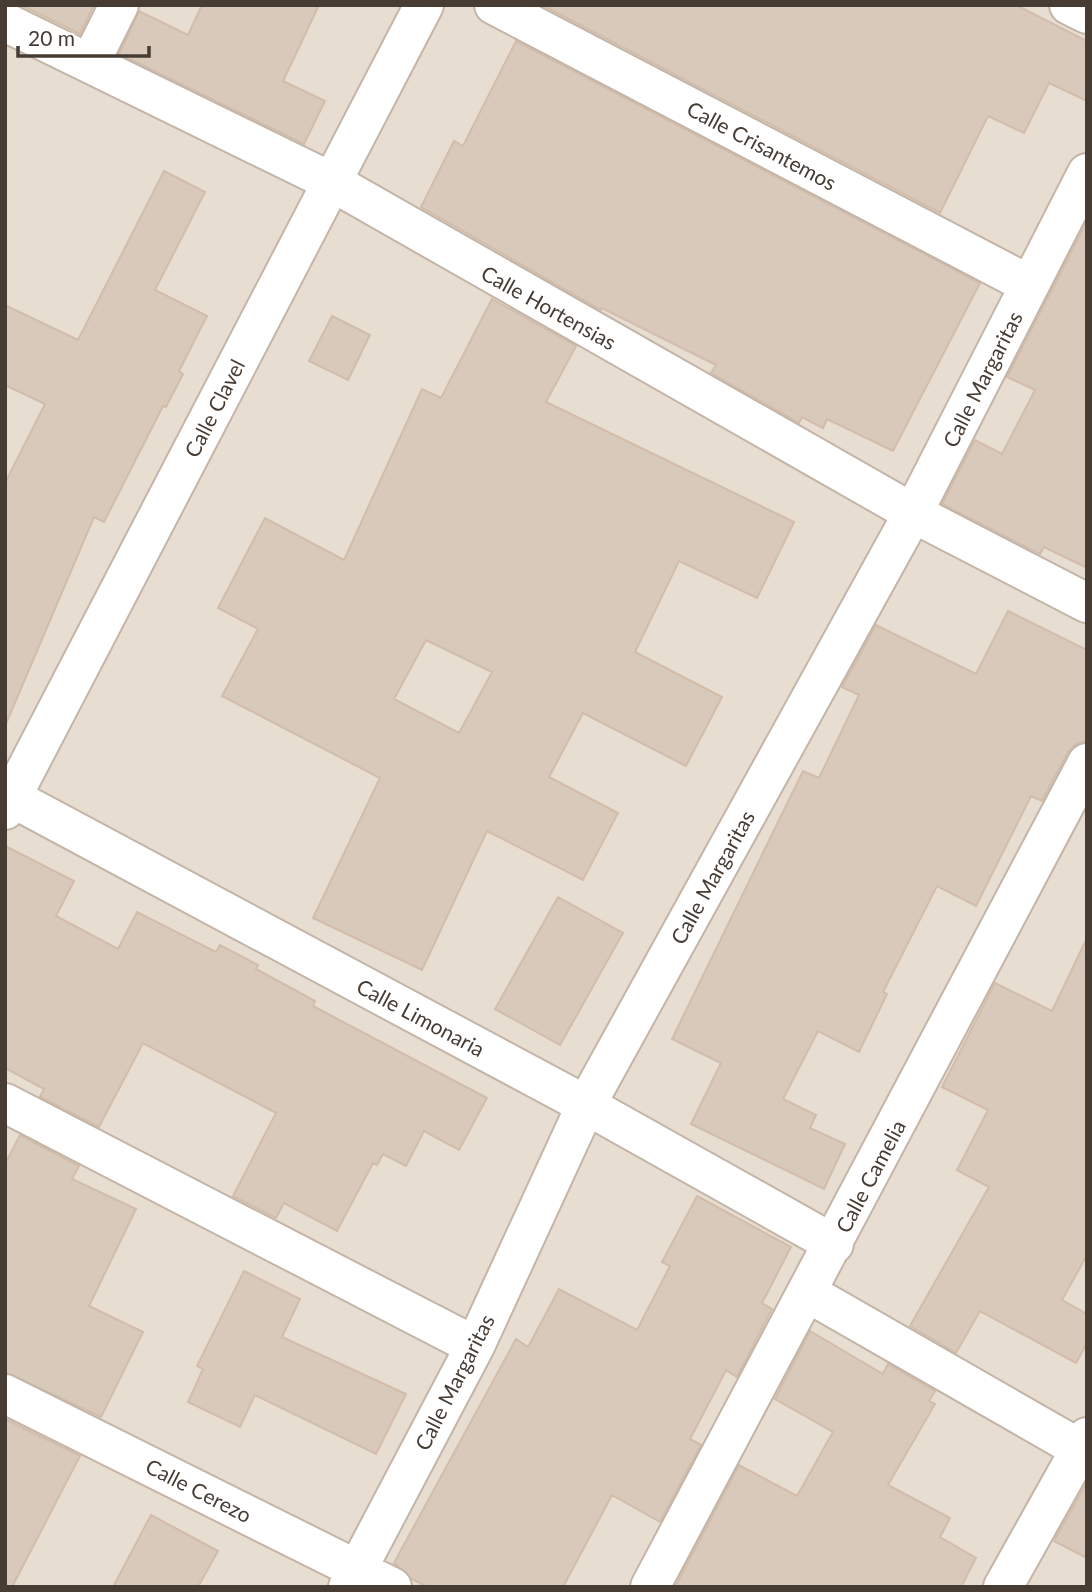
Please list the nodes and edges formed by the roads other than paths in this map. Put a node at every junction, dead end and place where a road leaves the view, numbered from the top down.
1 (119, 5) edge
2 (424, 5) edge
3 (495, 5) edge
4 (1069, 5) edge
5 (1087, 14) edge
6 (5, 22) edge
7 (90, 63) junction
8 (1087, 173) edge
9 (332, 182) junction
10 (1030, 285) junction
11 (913, 513) junction
12 (1087, 603) edge
13 (1087, 763) edge
14 (7, 801) edge
15 (5, 1103) edge
16 (586, 1105) junction
17 (834, 1244) junction
18 (808, 1293) junction
19 (475, 1346) junction
20 (5, 1394) edge
21 (1083, 1443) edge
22 (352, 1578) edge
23 (392, 1587) edge
24 (650, 1587) edge
25 (1003, 1587) edge

1 - 7 street
2 - 9 street, Calle Clavel
3 - 10 street, Calle Crisantemos
4 - 5 street
6 - 7 street, Calle Hortensias
7 - 9 street, Calle Hortensias
8 - 10 street, Calle Margaritas
9 - 11 street, Calle Hortensias
9 - 14 street, Calle Clavel
10 - 11 street, Calle Margaritas
11 - 12 street, Calle Hortensias
11 - 16 street, Calle Margaritas
13 - 17 street, Calle Camelia
14 - 16 street, Calle Limonaria
15 - 19 street
16 - 17 street, Calle Limonaria
16 - 19 street, Calle Margaritas
17 - 18 street, Calle Camelia
18 - 21 street
18 - 24 street, Calle Camelia
19 - 22 street, Calle Margaritas
20 - 22 street, Calle Cerezo
21 - 25 street
22 - 23 street, Calle Cerezo

